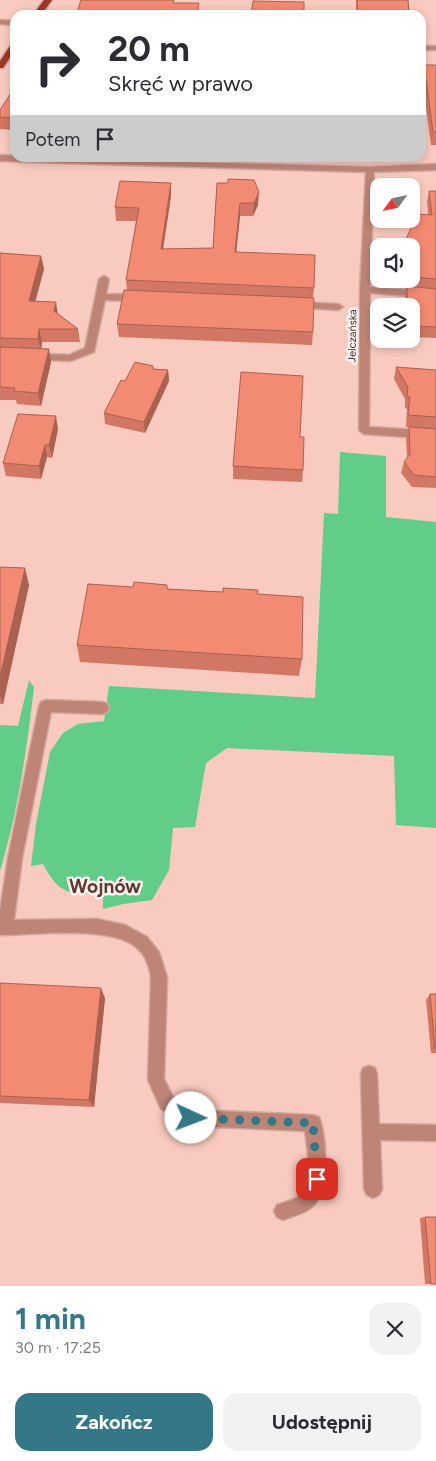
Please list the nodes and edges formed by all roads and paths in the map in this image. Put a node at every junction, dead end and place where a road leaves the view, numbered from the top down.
1 (10, 52) edge
2 (0, 66) edge
3 (123, 162) edge
4 (436, 167) edge
5 (370, 170) junction
6 (104, 279) dead end
7 (365, 290) junction
8 (436, 294) edge
9 (100, 297) junction
10 (150, 299) edge
11 (289, 305) edge
12 (338, 307) dead end
13 (0, 355) edge
14 (436, 434) edge
15 (102, 708) dead end
16 (2, 928) edge
17 (369, 1074) dead end
18 (372, 1132) junction
19 (436, 1133) edge
20 (373, 1189) dead end
21 (283, 1211) dead end

1 - 2 main road
3 - 5 street
4 - 5 street
5 - 7 street, Jelczańska
6 - 9 street
7 - 8 street
7 - 14 street, Jelczańska
9 - 10 street
9 - 13 street
11 - 12 street
15 - 16 street
16 - 21 street
17 - 18 street
18 - 19 street
18 - 20 street

